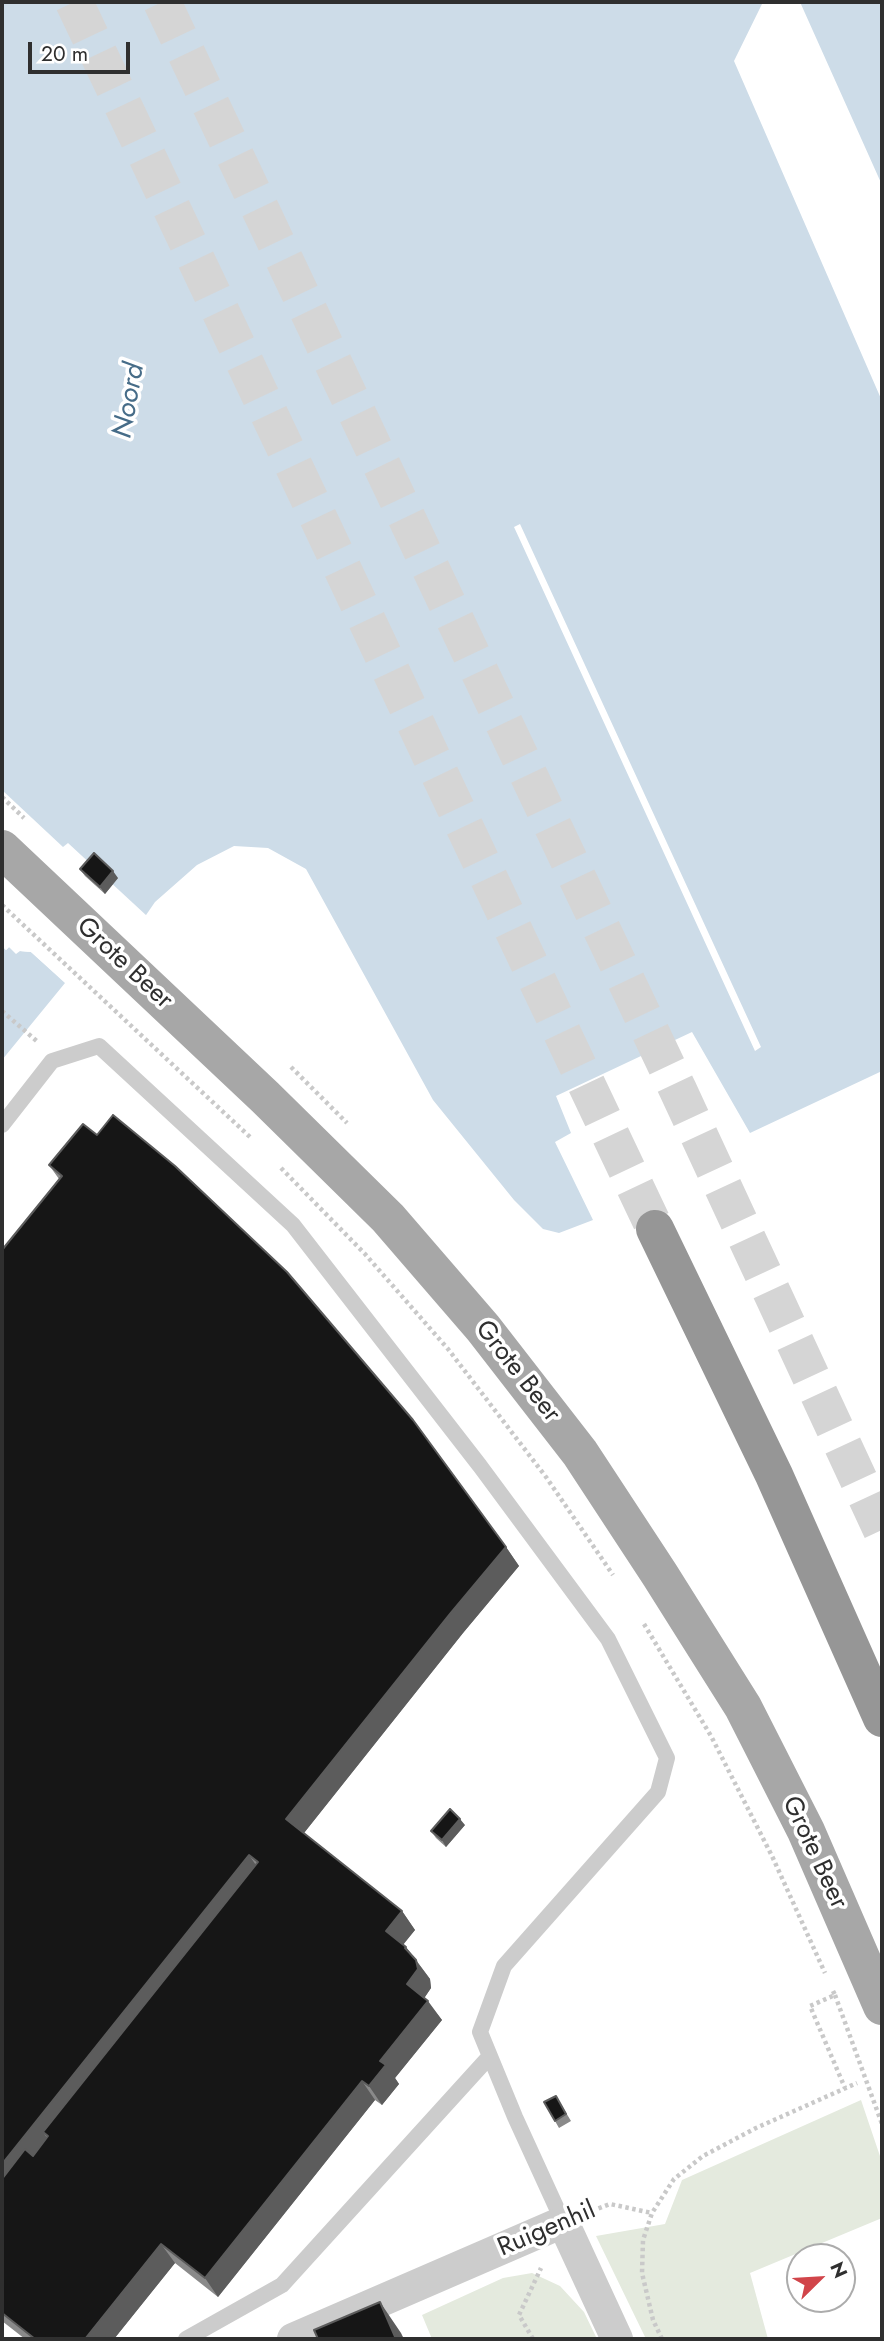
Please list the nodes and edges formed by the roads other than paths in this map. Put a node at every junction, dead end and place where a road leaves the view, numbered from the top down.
1 (2, 849) edge
2 (2, 1125) edge
3 (655, 1229) tunnel mouth
4 (882, 1718) edge
5 (882, 2006) edge
6 (490, 2056) junction
7 (563, 2222) junction
8 (186, 2339) edge
9 (293, 2339) edge
10 (617, 2339) edge

1 - 5 main road, Grote Beer
2 - 6 lane
3 - 4 highway
6 - 7 lane
6 - 8 lane
7 - 9 street, Ruigenhil
7 - 10 street

